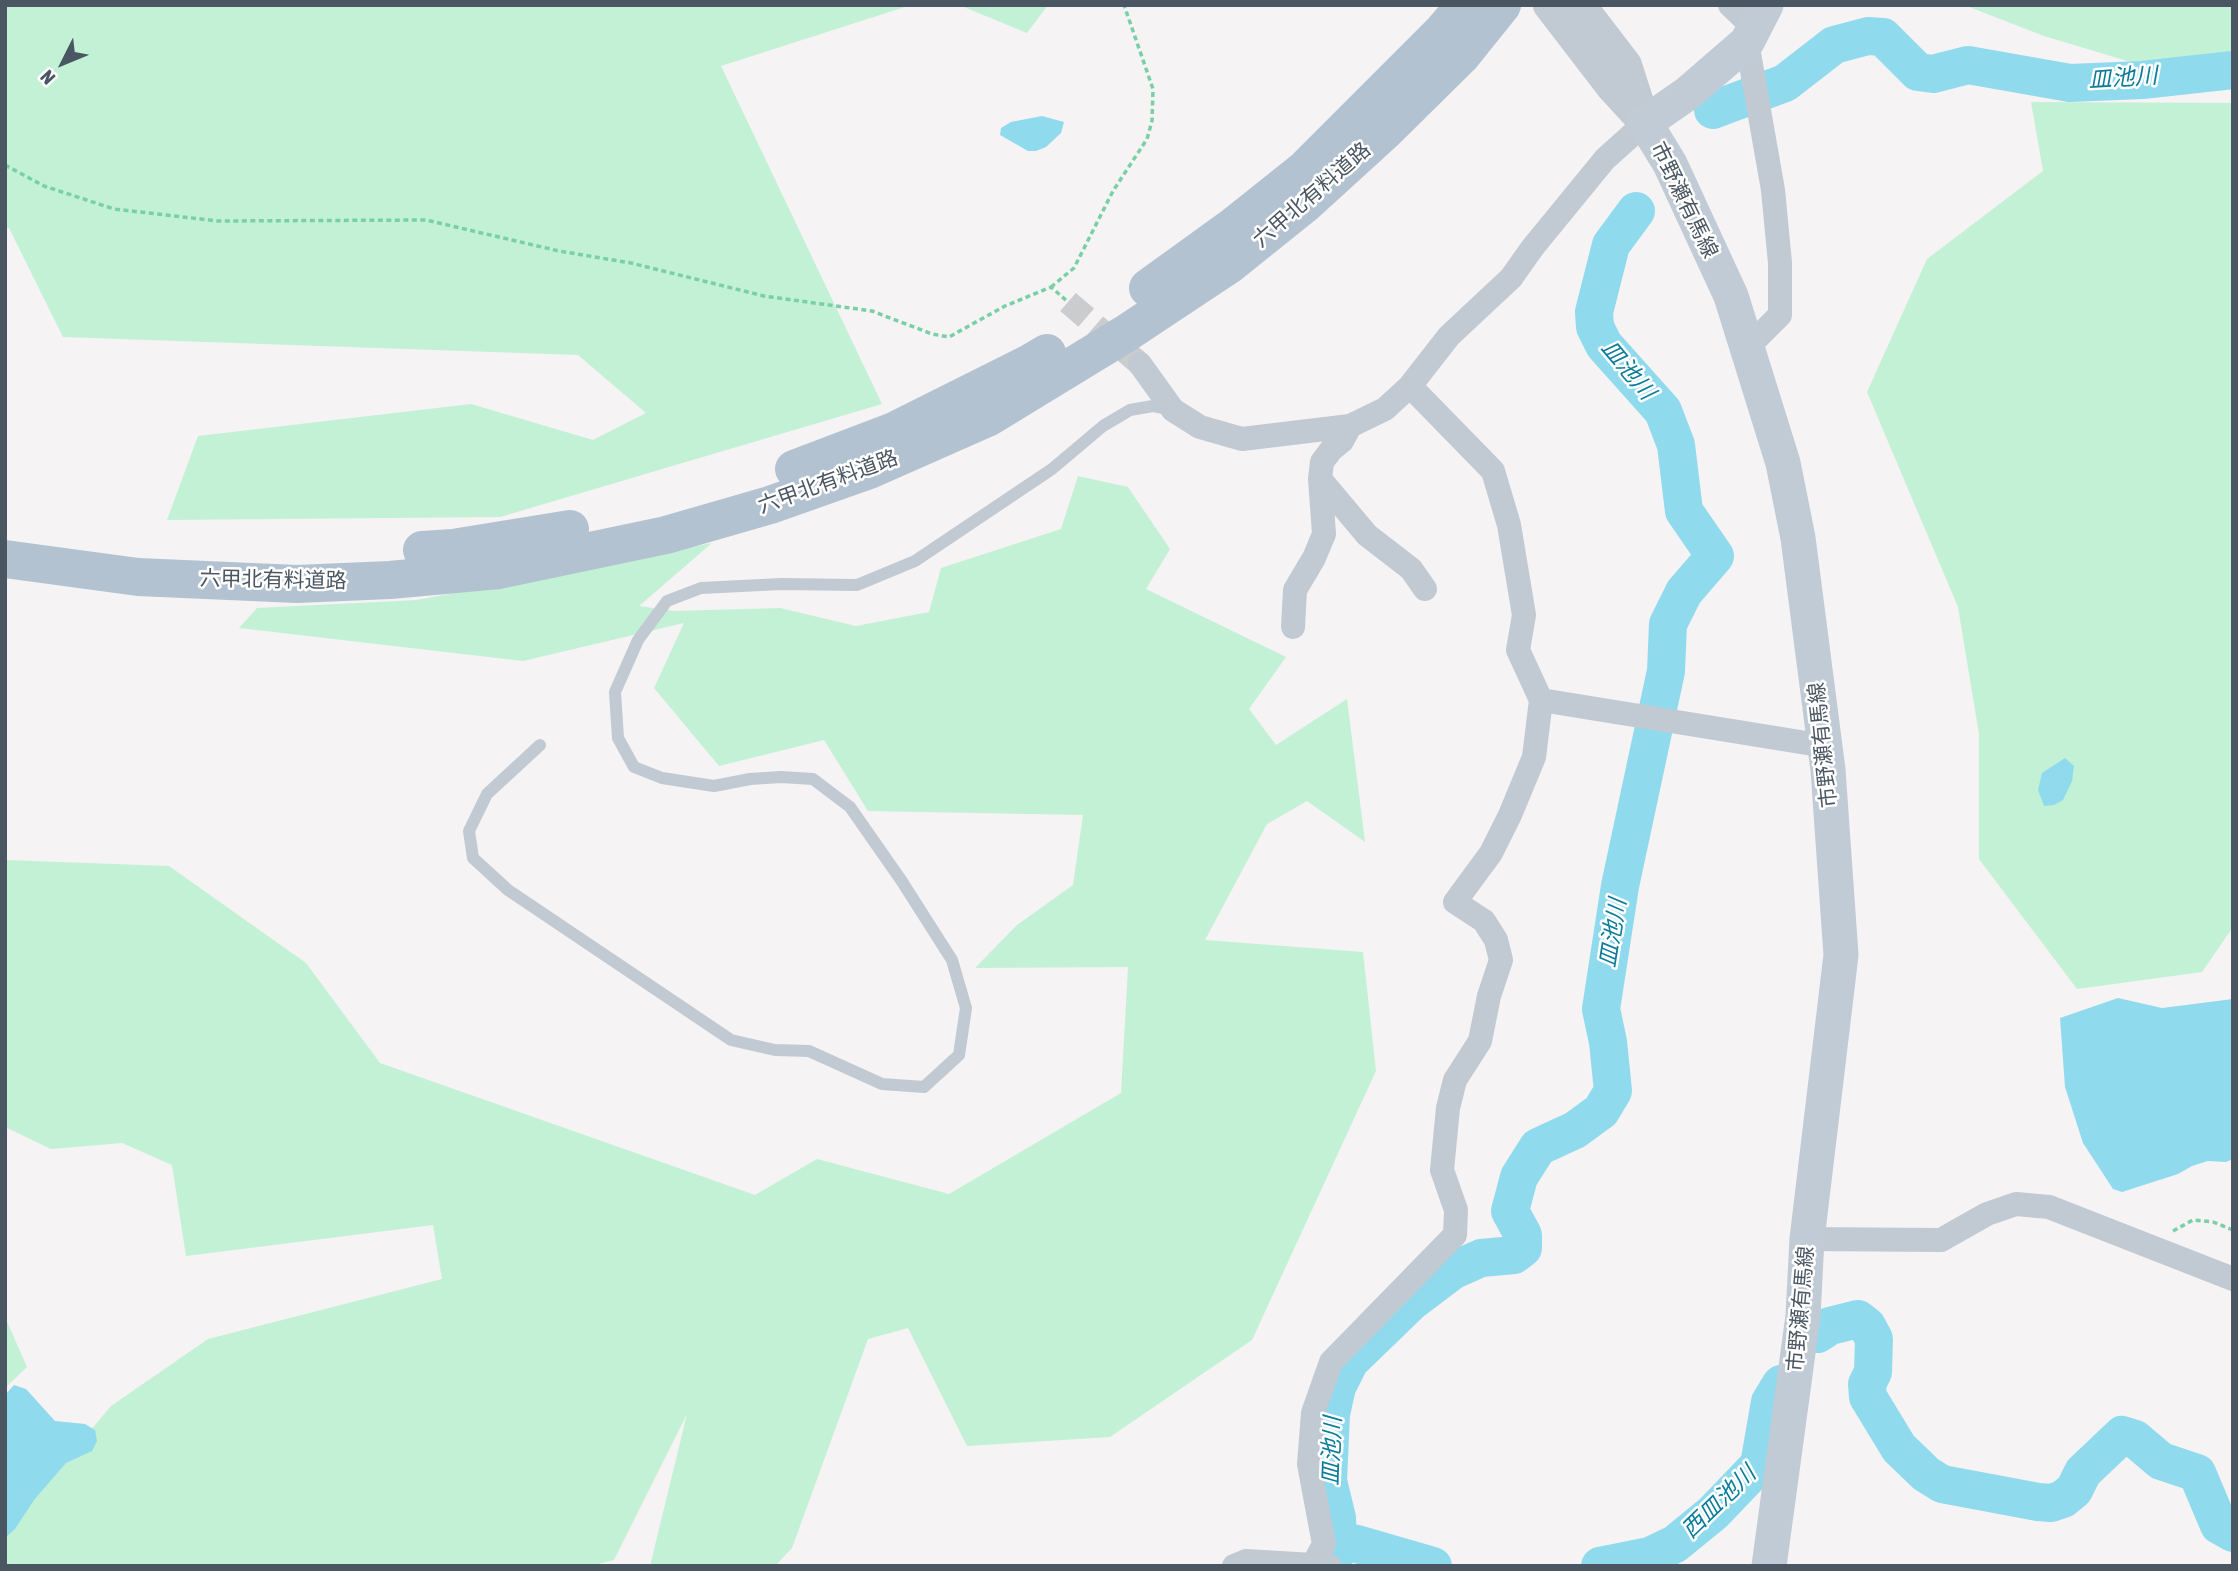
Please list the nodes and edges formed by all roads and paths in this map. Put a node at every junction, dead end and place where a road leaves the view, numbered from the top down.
1 (1124, 5) edge
2 (1465, 5) edge
3 (1502, 5) edge
4 (1549, 5) edge
5 (1580, 5) edge
6 (1749, 20) edge
7 (1645, 123) junction
8 (5, 164) edge
9 (1051, 286) junction
10 (1068, 302) tunnel mouth
11 (1748, 347) junction
12 (1140, 364) tunnel mouth
13 (1410, 386) junction
14 (1173, 410) junction
15 (1350, 426) junction
16 (1320, 479) junction
17 (5, 534) edge
18 (5, 559) edge
19 (1424, 589) dead end
20 (1293, 627) dead end
21 (1541, 700) junction
22 (540, 745) dead end
23 (1825, 746) junction
24 (2233, 1230) edge
25 (1807, 1239) junction
26 (2151, 1249) junction
27 (2233, 1279) edge
28 (1321, 1564) edge
29 (1234, 1566) edge
30 (1769, 1566) edge

1 - 9 path
2 - 17 main road, 六甲北有料道路
3 - 18 main road, 六甲北有料道路
4 - 7 street
5 - 7 street
6 - 7 main road, 市野瀬有馬線
6 - 11 street
7 - 11 main road, 市野瀬有馬線
7 - 13 street
8 - 9 path
9 - 10 path
11 - 23 main road, 市野瀬有馬線
12 - 14 street
13 - 15 street
13 - 21 street
14 - 15 street
14 - 22 lane
15 - 16 street
16 - 19 street
16 - 20 street
21 - 23 street
21 - 28 street
23 - 25 main road, 市野瀬有馬線
24 - 26 path
25 - 26 street
25 - 30 main road, 市野瀬有馬線
26 - 27 street
28 - 29 street

